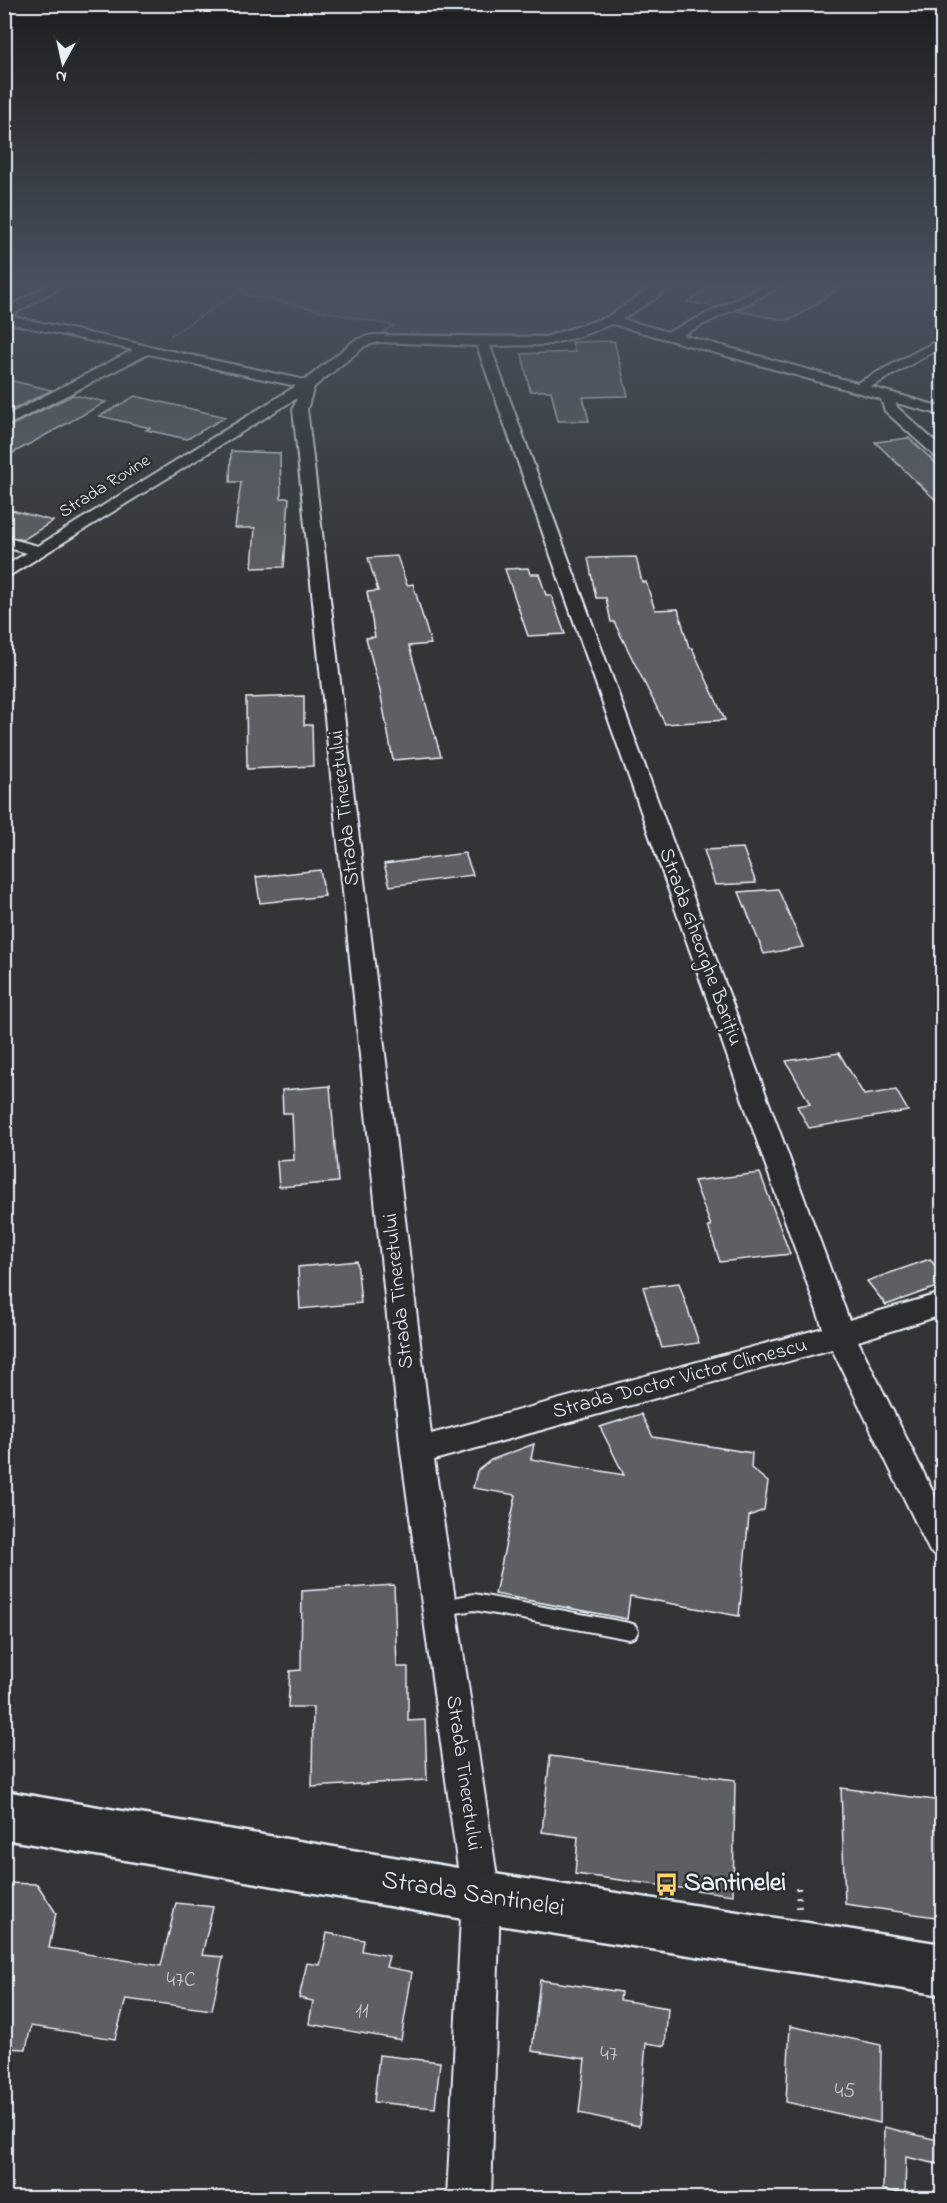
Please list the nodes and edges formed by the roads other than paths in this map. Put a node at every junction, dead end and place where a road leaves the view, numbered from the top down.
1 (71, 387) edge
2 (305, 387) edge
3 (307, 387) edge
4 (498, 387) edge
5 (855, 387) edge
6 (859, 388) joint
7 (888, 396) junction
8 (942, 411) edge
9 (4, 423) edge
10 (942, 455) edge
11 (4, 542) edge
12 (40, 551) junction
13 (4, 574) edge
14 (942, 1304) edge
15 (840, 1335) junction
16 (417, 1451) junction
17 (942, 1542) edge
18 (440, 1608) junction
19 (629, 1630) dead end
20 (4, 1815) edge
21 (481, 1897) junction
22 (942, 1970) edge
23 (469, 2199) edge

1 - 9 street
2 - 12 street, Strada Rovine
3 - 16 street, Strada Tineretului
4 - 15 street, Strada Gheorghe Barițiu
5 - 6 street
6 - 7 street
7 - 8 street
7 - 10 street
11 - 12 street
12 - 13 street, Strada Rovine
14 - 15 street, Strada Doctor Victor Climescu
15 - 16 street, Strada Doctor Victor Climescu
15 - 17 street, Strada Gheorghe Barițiu
16 - 18 street, Strada Tineretului
18 - 19 lane
18 - 21 street, Strada Tineretului
20 - 21 street, Strada Santinelei
21 - 22 street, Strada Santinelei
21 - 23 street, Strada Tineretului

